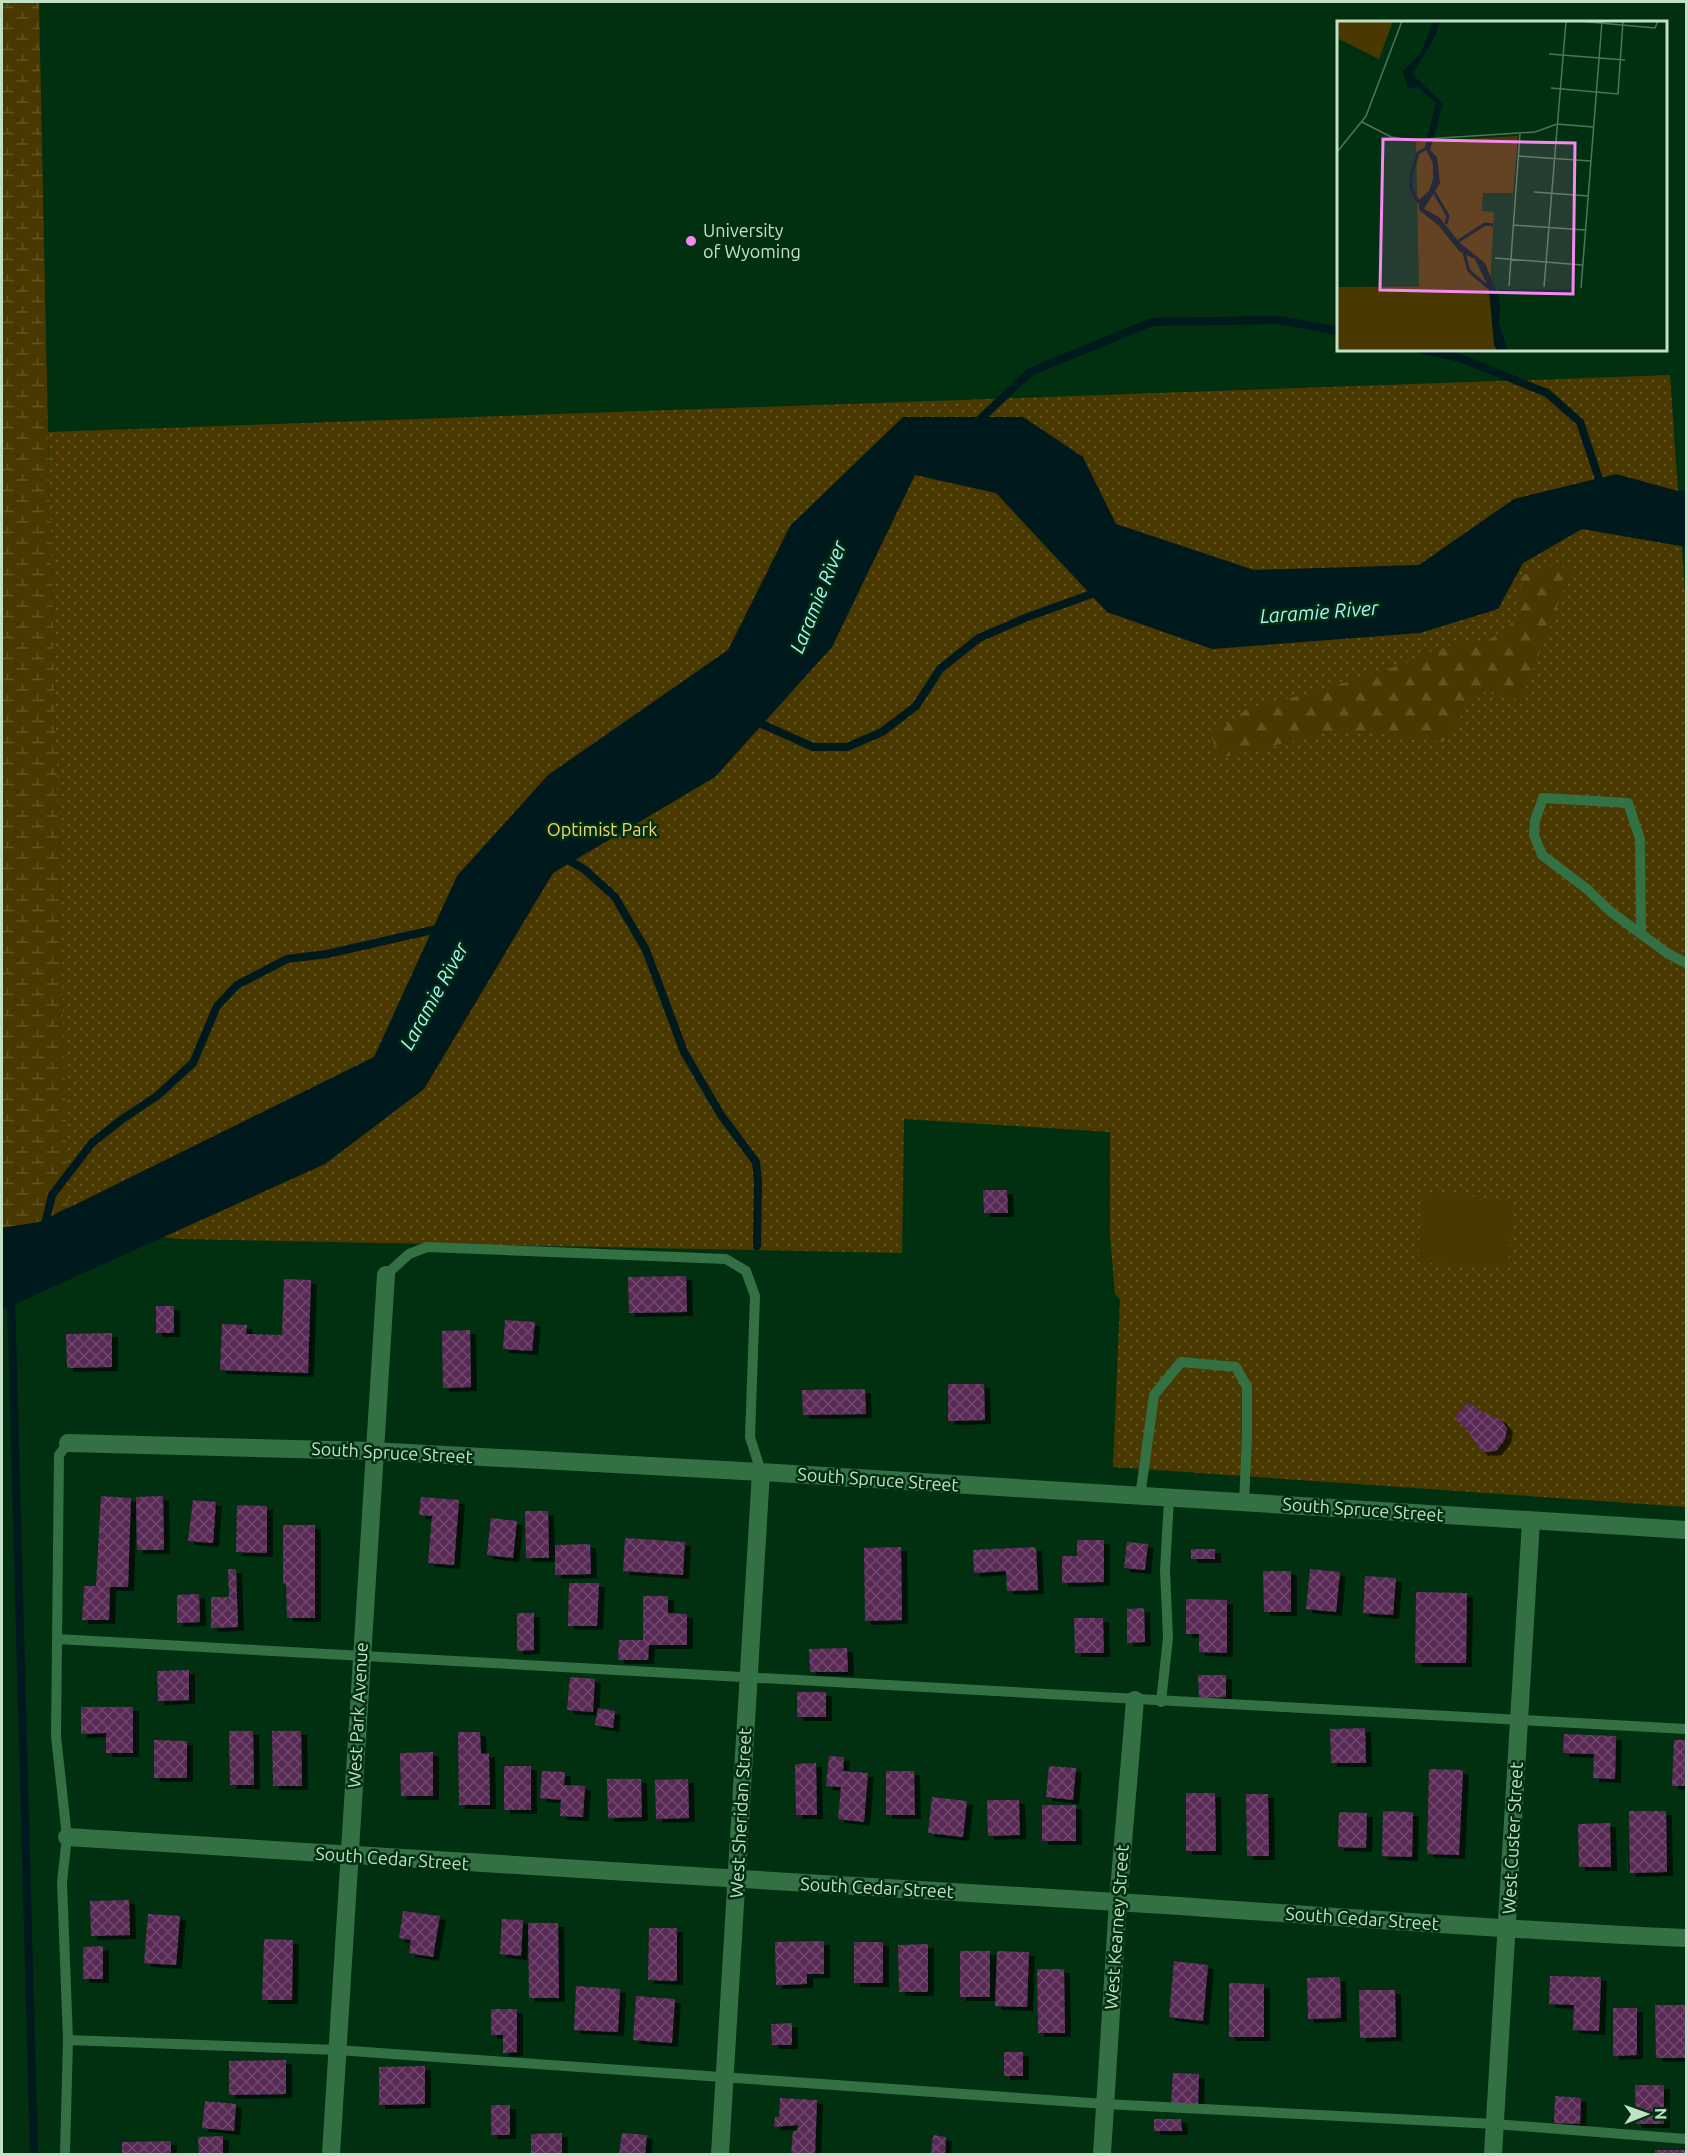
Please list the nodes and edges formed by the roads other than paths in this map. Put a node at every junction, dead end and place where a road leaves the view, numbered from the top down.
1 (1641, 932) junction
2 (1686, 963) edge
3 (386, 1275) joint
4 (68, 1443) joint
5 (373, 1451) junction
6 (761, 1472) junction
7 (1140, 1497) junction
8 (1169, 1499) junction
9 (1244, 1503) junction
10 (1531, 1521) junction
11 (1686, 1530) edge
12 (57, 1639) junction
13 (362, 1654) junction
14 (749, 1675) junction
15 (1135, 1700) junction
16 (1161, 1702) junction
17 (1520, 1720) junction
18 (1686, 1729) edge
19 (67, 1837) junction
20 (350, 1856) junction
21 (737, 1880) junction
22 (1118, 1902) junction
23 (1508, 1930) junction
24 (1686, 1938) edge
25 (68, 2040) junction
26 (337, 2050) junction
27 (725, 2077) junction
28 (1105, 2104) junction
29 (1495, 2124) junction
30 (1686, 2139) edge
31 (65, 2154) edge
32 (331, 2154) edge
33 (720, 2154) edge
34 (1102, 2154) edge
35 (1493, 2154) edge

1 - 1 lane
1 - 2 lane
3 - 5 street, West Park Avenue
3 - 6 lane
4 - 5 street, South Spruce Street
4 - 12 lane
5 - 6 street, South Spruce Street
5 - 13 street, West Park Avenue
6 - 7 street, South Spruce Street
6 - 14 street, West Sheridan Street
7 - 8 street, South Spruce Street
7 - 9 lane
8 - 9 street, South Spruce Street
8 - 16 lane
9 - 10 street, South Spruce Street
10 - 11 street, South Spruce Street
10 - 17 street, West Custer Street
12 - 13 lane
12 - 19 lane
13 - 14 lane
13 - 20 street, West Park Avenue
14 - 15 lane
14 - 21 street, West Sheridan Street
15 - 16 lane
15 - 22 street, West Kearney Street
16 - 17 lane
17 - 18 lane
17 - 23 street, West Custer Street
19 - 20 street, South Cedar Street
19 - 25 lane
20 - 21 street, South Cedar Street
20 - 26 street, West Park Avenue
21 - 22 street, South Cedar Street
21 - 27 street, West Sheridan Street
22 - 23 street, South Cedar Street
22 - 28 street, West Kearney Street
23 - 24 street, South Cedar Street
23 - 29 street, West Custer Street
25 - 26 lane
25 - 31 lane
26 - 27 lane
26 - 32 street, West Park Avenue
27 - 28 lane
27 - 33 street, West Sheridan Street
28 - 29 lane
28 - 34 street, West Kearney Street
29 - 30 lane
29 - 35 street, West Custer Street

